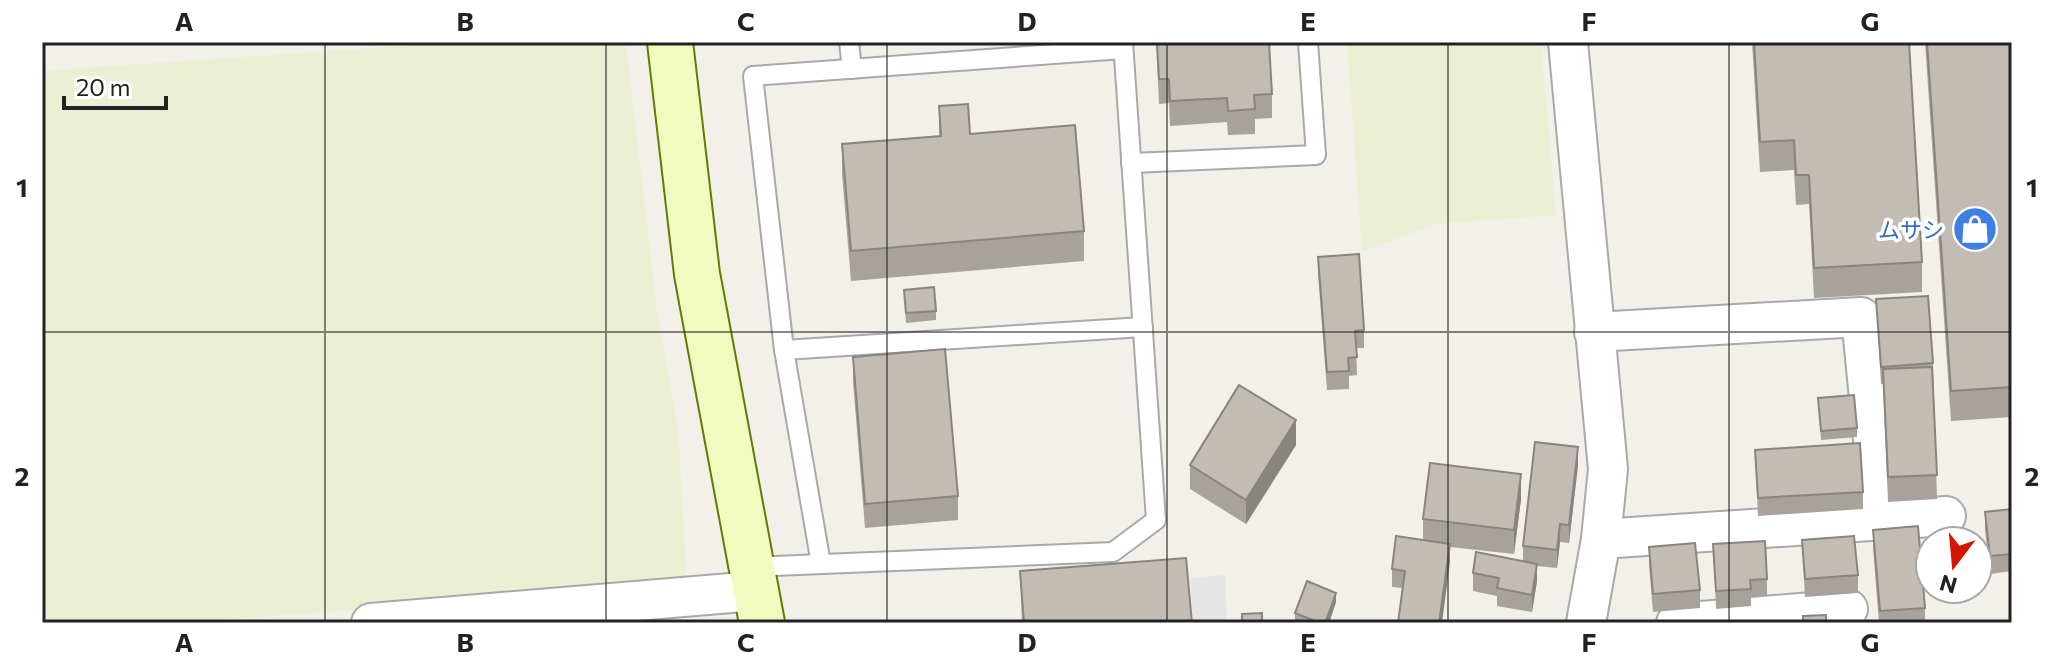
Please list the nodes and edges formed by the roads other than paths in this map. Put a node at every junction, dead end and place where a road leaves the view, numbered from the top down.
1 (670, 42) edge
2 (849, 42) edge
3 (1308, 42) edge
4 (1568, 42) edge
5 (1123, 46) edge
6 (852, 69) junction
7 (1131, 163) junction
8 (1143, 327) junction
9 (1594, 332) junction
10 (784, 350) junction
11 (1946, 516) dead end
12 (1881, 521) junction
13 (1601, 539) junction
14 (821, 564) junction
15 (757, 595) edge
16 (1848, 609) dead end
17 (371, 623) edge
18 (1586, 623) edge
19 (1676, 623) edge

1 - 15 street
2 - 6 lane
3 - 7 lane
4 - 9 street
5 - 6 lane
5 - 7 lane
6 - 10 lane
7 - 8 lane
8 - 10 lane
8 - 14 lane
9 - 12 street
9 - 13 street
10 - 14 lane
11 - 12 street
12 - 13 street
13 - 18 street
14 - 15 lane
15 - 17 street
16 - 19 street

